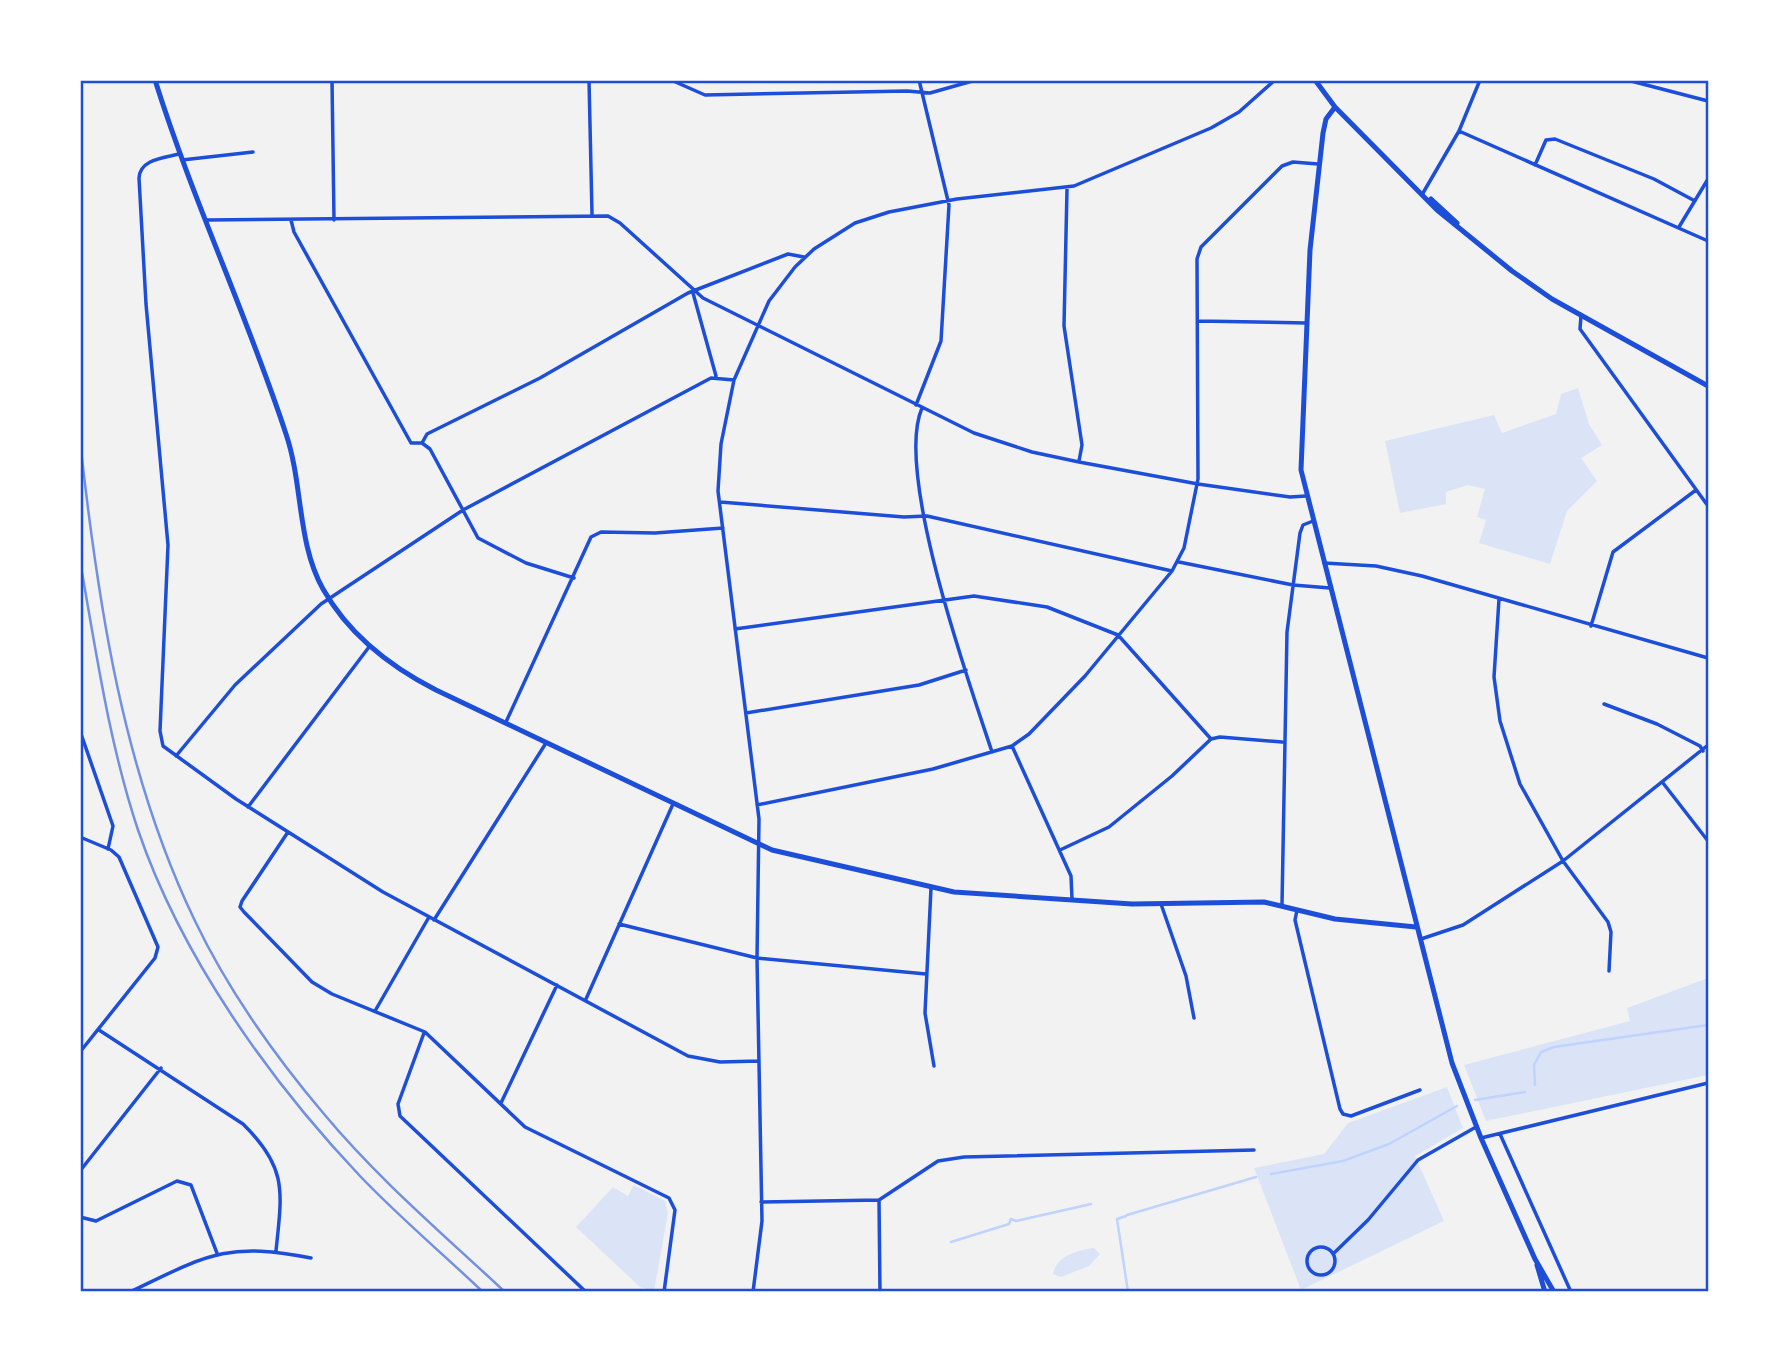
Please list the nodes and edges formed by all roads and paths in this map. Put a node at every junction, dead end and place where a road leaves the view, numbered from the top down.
1 (155, 80) edge
2 (332, 80) edge
3 (589, 80) edge
4 (671, 80) edge
5 (919, 80) edge
6 (976, 80) edge
7 (996, 80) edge
8 (1004, 80) edge
9 (1275, 80) edge
10 (1315, 80) edge
11 (1480, 80) edge
12 (1626, 80) edge
13 (922, 94) junction
14 (1709, 101) edge
15 (1335, 107) junction
16 (1459, 131) junction
17 (253, 152) dead end
18 (181, 157) junction
19 (1318, 164) junction
20 (1535, 165) junction
21 (1708, 180) edge
22 (1067, 189) junction
23 (1423, 193) junction
24 (948, 201) junction
25 (1696, 201) junction
26 (592, 214) junction
27 (204, 220) junction
28 (290, 220) junction
29 (334, 220) junction
30 (1679, 227) junction
31 (1709, 241) edge
32 (804, 257) junction
33 (693, 291) junction
34 (1582, 314) junction
35 (1198, 321) junction
36 (1306, 323) junction
37 (756, 326) junction
38 (716, 376) junction
39 (734, 380) junction
40 (1709, 386) edge
41 (916, 405) junction
42 (923, 408) junction
43 (422, 443) junction
44 (1079, 462) junction
45 (1198, 484) junction
46 (1696, 490) junction
47 (1306, 496) junction
48 (720, 502) junction
49 (1709, 506) edge
50 (463, 510) junction
51 (924, 516) junction
52 (1313, 521) junction
53 (723, 528) junction
54 (1179, 562) junction
55 (1324, 563) junction
56 (1172, 571) junction
57 (573, 578) junction
58 (1293, 585) junction
59 (1330, 588) junction
60 (330, 599) junction
61 (944, 599) junction
62 (1499, 599) junction
63 (1591, 626) junction
64 (735, 629) junction
65 (1118, 635) junction
66 (369, 647) junction
67 (1709, 658) edge
68 (966, 670) junction
69 (1604, 704) dead end
70 (746, 713) junction
71 (505, 724) junction
72 (80, 732) edge
73 (1211, 739) junction
74 (1283, 742) junction
75 (546, 743) junction
76 (1709, 745) edge
77 (1012, 746) junction
78 (1703, 751) junction
79 (992, 752) junction
80 (176, 756) junction
81 (1663, 783) junction
82 (673, 804) junction
83 (757, 804) junction
84 (248, 807) junction
85 (288, 832) junction
86 (80, 837) edge
87 (1709, 841) edge
88 (759, 844) junction
89 (108, 849) junction
90 (1060, 850) junction
91 (1563, 861) junction
92 (930, 887) junction
93 (1072, 902) junction
94 (1161, 904) junction
95 (1282, 905) junction
96 (1297, 910) junction
97 (429, 917) junction
98 (434, 920) junction
99 (619, 924) junction
100 (1416, 927) junction
101 (1419, 939) junction
102 (757, 958) junction
103 (1609, 971) dead end
104 (926, 975) junction
105 (557, 985) junction
106 (586, 999) junction
107 (375, 1011) junction
108 (1194, 1018) dead end
109 (99, 1030) junction
110 (425, 1032) junction
111 (80, 1052) edge
112 (760, 1061) junction
113 (934, 1066) dead end
114 (161, 1068) junction
115 (1709, 1083) edge
116 (1420, 1090) dead end
117 (501, 1103) junction
118 (1476, 1127) junction
119 (1499, 1133) junction
120 (1481, 1138) junction
121 (1254, 1150) dead end
122 (80, 1171) edge
123 (879, 1200) junction
124 (761, 1202) junction
125 (80, 1217) edge
126 (276, 1251) junction
127 (217, 1253) junction
128 (1334, 1254) junction
129 (311, 1258) dead end
130 (1535, 1259) junction
131 (130, 1292) edge
132 (586, 1292) edge
133 (664, 1292) edge
134 (753, 1292) edge
135 (880, 1292) edge
136 (1545, 1292) edge
137 (1554, 1292) edge
138 (1571, 1292) edge

1 - 18 street
2 - 29 street
3 - 26 street
4 - 13 street
5 - 13 street
6 - 13 street
7 - 8 street
9 - 22 street
10 - 15 street
11 - 16 street
12 - 14 street
13 - 24 street
15 - 19 street
15 - 23 street
16 - 20 street
16 - 23 street
17 - 18 street
18 - 27 street
18 - 80 street
19 - 35 street
19 - 36 street
20 - 25 street
20 - 30 street
21 - 25 street
22 - 24 street
22 - 44 street
23 - 34 street
24 - 32 street
24 - 41 street
25 - 30 street
26 - 29 street
26 - 33 street
27 - 28 street
27 - 60 street
28 - 29 street
28 - 43 street
30 - 31 street
32 - 33 street
32 - 37 street
33 - 37 street
33 - 38 street
33 - 43 street
34 - 40 street
34 - 46 street
35 - 36 street
35 - 45 street
36 - 47 street
37 - 39 street
37 - 41 street
38 - 39 street
38 - 50 street
39 - 48 street
41 - 42 street
42 - 44 street
42 - 51 street
43 - 50 street
44 - 45 street
45 - 47 street
45 - 54 street
46 - 49 street
46 - 63 street
47 - 52 street
48 - 51 street
48 - 53 street
50 - 57 street
50 - 60 street
51 - 56 street
51 - 61 street
52 - 55 street
52 - 58 street
53 - 57 street
53 - 64 street
54 - 56 street
54 - 58 street
55 - 59 street
55 - 62 street
56 - 65 street
57 - 71 street
58 - 59 street
58 - 74 street
59 - 100 street
60 - 66 street
60 - 80 street
61 - 64 street
61 - 65 street
61 - 68 street
62 - 63 street
62 - 91 street
63 - 67 street
64 - 70 street
65 - 73 street
65 - 77 street
66 - 71 street
66 - 84 street
68 - 70 street
68 - 79 street
69 - 78 street
70 - 83 street
71 - 75 street
72 - 89 street
73 - 74 street
73 - 90 street
74 - 95 street
75 - 82 street
75 - 98 street
76 - 78 street
77 - 79 street
77 - 90 street
78 - 81 street
79 - 83 street
80 - 84 street
81 - 87 street
81 - 91 street
82 - 88 street
82 - 99 street
83 - 88 street
84 - 85 street
85 - 97 street
85 - 107 street
86 - 89 street
88 - 92 street
88 - 102 street
89 - 109 street
90 - 93 street
91 - 101 street
91 - 103 street
92 - 93 street
92 - 104 street
93 - 94 street
94 - 95 street
94 - 108 street
95 - 96 street
96 - 100 street
96 - 116 street
97 - 98 street
97 - 107 street
98 - 105 street
99 - 102 street
99 - 106 street
100 - 101 street
101 - 118 street
102 - 104 street
102 - 112 street
104 - 113 street
105 - 106 street
105 - 117 street
106 - 112 street
107 - 110 street
109 - 111 street
109 - 114 street
110 - 117 street
110 - 132 street
112 - 124 street
114 - 122 street
114 - 126 street
115 - 119 street
117 - 133 street
118 - 120 street
118 - 128 street
119 - 120 street
119 - 138 street
120 - 130 street
121 - 123 street
123 - 124 street
123 - 135 street
124 - 134 street
125 - 127 street
126 - 127 street
126 - 129 street
127 - 131 street
128 - 128 street
130 - 136 street
130 - 137 street

